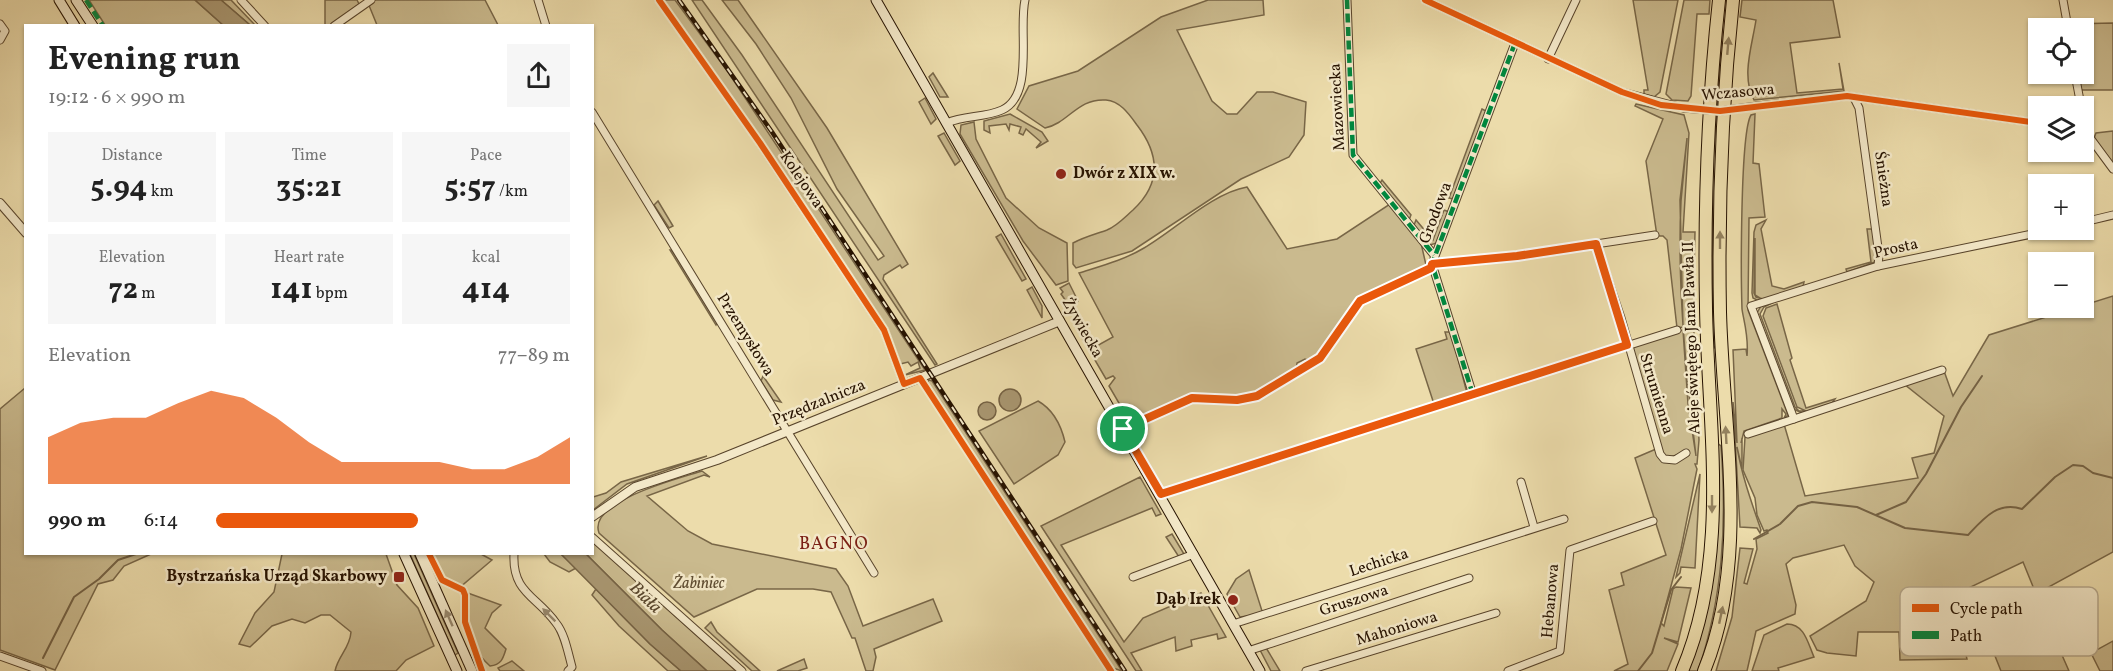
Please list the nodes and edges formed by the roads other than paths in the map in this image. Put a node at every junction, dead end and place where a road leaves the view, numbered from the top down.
1 (58, 0) edge
2 (76, 0) edge
3 (241, 0) edge
4 (371, 0) edge
5 (538, 0) edge
6 (659, 0) edge
7 (876, 0) edge
8 (1025, 0) edge
9 (1347, 0) edge
10 (1425, 0) edge
11 (1576, 0) edge
12 (1719, 0) edge
13 (1733, 0) edge
14 (2064, 0) edge
15 (2067, 18) edge
16 (0, 24) edge
17 (74, 24) edge
18 (92, 24) edge
19 (263, 24) edge
20 (337, 24) edge
21 (545, 24) edge
22 (0, 40) edge
23 (1515, 43) junction
24 (1548, 59) junction
25 (1854, 98) junction
26 (594, 115) edge
27 (2028, 122) edge
28 (946, 123) junction
29 (2094, 142) edge
30 (2113, 169) edge
31 (0, 203) edge
32 (2113, 215) edge
33 (2094, 220) edge
34 (24, 231) edge
35 (1655, 235) dead end
36 (2028, 235) edge
37 (1596, 244) junction
38 (1434, 255) junction
39 (1432, 266) junction
40 (1878, 266) junction
41 (1060, 321) junction
42 (1677, 330) dead end
43 (1627, 345) junction
44 (1942, 370) dead end
45 (904, 384) junction
46 (1473, 395) junction
47 (1794, 419) junction
48 (1123, 429) junction
49 (789, 431) junction
50 (1748, 434) dead end
51 (1686, 453) dead end
52 (1521, 482) dead end
53 (1161, 494) junction
54 (594, 516) edge
55 (1564, 519) dead end
56 (1653, 521) dead end
57 (1534, 527) junction
58 (594, 539) edge
59 (1194, 554) junction
60 (404, 555) edge
61 (420, 555) edge
62 (514, 555) edge
63 (874, 573) dead end
64 (1133, 577) dead end
65 (1468, 578) dead end
66 (1496, 614) dead end
67 (1233, 624) junction
68 (1248, 651) junction
69 (0, 656) edge
70 (570, 669) edge
71 (42, 671) edge
72 (457, 671) edge
73 (472, 671) edge
74 (742, 671) edge
75 (1260, 671) edge
76 (1306, 671) edge
77 (1508, 671) edge
78 (1682, 671) edge
79 (1704, 671) edge

1 - 17 main road
2 - 18 main road
3 - 19 street
4 - 20 street
5 - 21 street
6 - 45 street, Kolejowa
7 - 28 main road, Żywiecka
8 - 28 street
9 - 38 street, Mazowiecka
10 - 23 street, Wczasowa
11 - 24 street
12 -> 78 highway, Aleje świętego Jana Pawła II
79 -> 13 highway, Aleje świętego Jana Pawła II
14 - 15 street
16 - 22 street
23 - 24 street, Wczasowa
23 - 38 street, Grodowa
24 - 25 street, Wczasowa, bridge
25 - 27 street, Wczasowa
25 - 40 street, Śnieżna
26 - 49 street, Przemysłowa
28 - 41 main road, Żywiecka
29 - 30 street
31 - 34 street
32 - 33 street
35 - 37 street
36 - 40 street, Prosta
37 - 39 street
37 - 43 street, Strumienna
38 - 39 street, Grodowa
39 - 46 street, Grodowa
39 - 48 street
40 - 47 street, Prosta
41 - 45 street, Przędzalnicza
41 - 48 main road, Żywiecka
42 - 43 street
43 - 46 street
43 - 51 street, Strumienna
44 - 47 street
45 - 49 street, Przędzalnicza
46 - 53 street
47 - 50 street
48 - 53 main road, Żywiecka
49 - 54 street, Przędzalnicza
49 - 63 street, Przemysłowa
52 - 57 street
53 - 59 main road, Żywiecka
55 - 57 street, Lechicka
56 - 77 street, Hebanowa
57 - 67 street, Lechicka
58 - 74 street
59 - 64 street
59 - 67 main road, Żywiecka
60 - 72 main road
73 -> 61 main road
70 -> 62 street
65 - 68 street, Gruszowa
66 - 76 street, Mahoniowa
67 - 68 main road, Żywiecka
68 - 75 main road, Żywiecka
69 - 71 street

